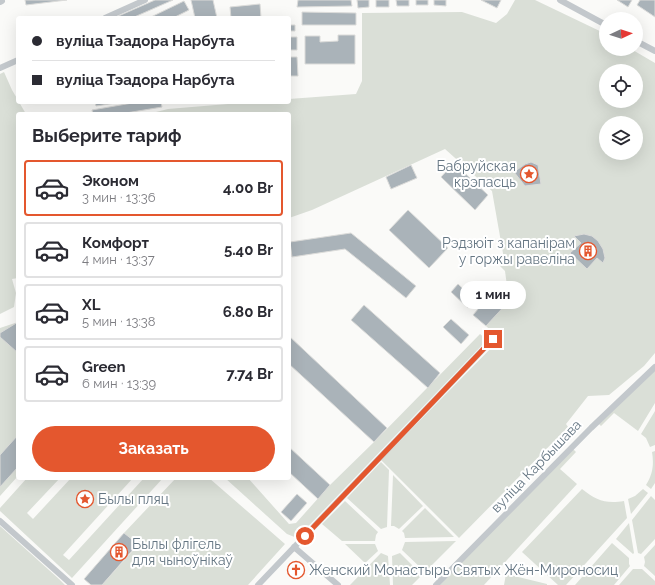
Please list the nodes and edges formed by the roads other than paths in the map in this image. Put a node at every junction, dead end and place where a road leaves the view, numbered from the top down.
1 (145, 0) edge
2 (560, 0) edge
3 (109, 16) edge
4 (599, 21) edge
5 (643, 45) edge
6 (655, 51) edge
7 (16, 61) edge
8 (0, 68) edge
9 (493, 339) dead end
10 (655, 367) edge
11 (0, 521) edge
12 (294, 547) junction
13 (72, 585) edge
14 (258, 585) edge
15 (338, 585) edge
16 (436, 585) edge

1 - 3 street
2 - 4 street
5 - 6 street
7 - 8 street
9 - 12 street
10 - 16 street, вуліца Карбышава
11 - 13 street
12 - 14 street
12 - 15 street

